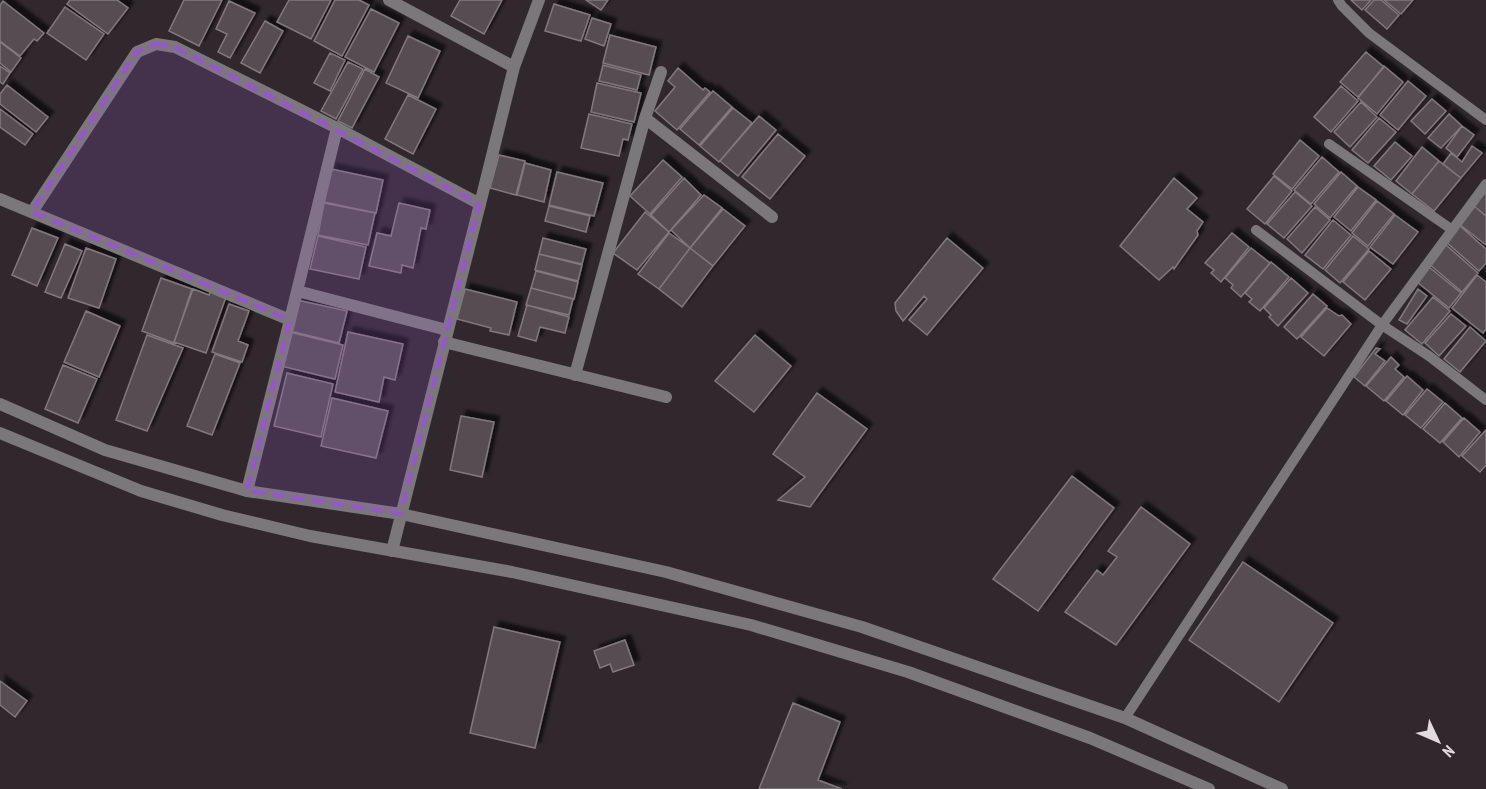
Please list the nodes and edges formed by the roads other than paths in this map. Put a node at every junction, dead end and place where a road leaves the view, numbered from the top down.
1 (389, 0) edge
2 (539, 0) edge
3 (1338, 0) edge
4 (514, 67) junction
5 (661, 72) dead end
6 (645, 118) junction
7 (1486, 120) edge
8 (337, 128) junction
9 (1329, 144) dead end
10 (1486, 184) edge
11 (0, 199) edge
12 (480, 204) junction
13 (32, 212) junction
14 (772, 217) dead end
15 (1451, 229) junction
16 (1256, 230) dead end
17 (297, 291) junction
18 (290, 320) junction
19 (1382, 325) junction
20 (446, 336) junction
21 (575, 375) junction
22 (666, 397) dead end
23 (1486, 400) edge
24 (0, 404) edge
25 (0, 433) edge
26 (248, 491) junction
27 (401, 514) junction
28 (392, 551) junction
29 (1125, 718) junction
30 (1209, 789) edge
31 (1282, 789) edge

1 - 4 street
2 - 4 street
3 - 7 lane
4 - 12 street
5 - 6 street
6 - 14 street
6 - 21 street
8 - 12 street
8 - 13 street
8 - 17 street
9 - 15 lane
10 - 15 lane
11 - 13 street
12 - 20 street
13 - 18 street
15 - 19 lane
16 - 19 lane
17 - 18 street
17 - 20 street
18 - 26 street
19 - 23 lane
19 - 29 lane
20 - 21 street
20 - 27 street
21 - 22 street
24 - 26 street
25 - 28 street
26 - 27 street
27 - 28 street
27 - 29 street
28 - 30 street
29 - 31 street

